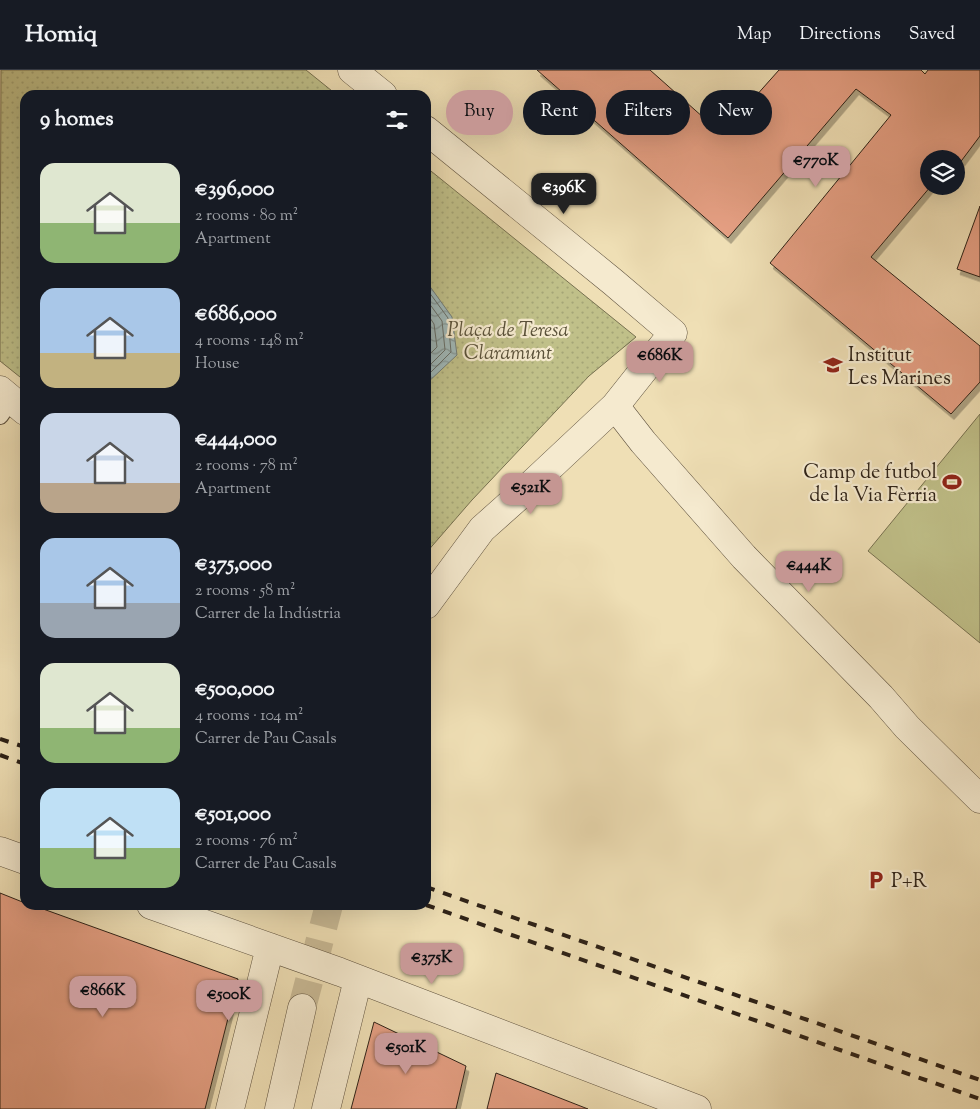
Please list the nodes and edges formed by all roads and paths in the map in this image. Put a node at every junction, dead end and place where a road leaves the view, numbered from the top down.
1 (352, 70) edge
2 (377, 90) edge
3 (431, 134) edge
4 (615, 406) junction
5 (431, 598) edge
6 (980, 799) edge
7 (0, 851) edge
8 (20, 858) edge
9 (165, 910) edge
10 (270, 947) junction
11 (358, 979) junction
12 (302, 1008) tunnel mouth
13 (230, 1109) edge
14 (279, 1109) edge
15 (326, 1109) edge
16 (697, 1109) edge

1 - 2 street
3 - 4 street
4 - 5 street
4 - 6 street
7 - 8 street
9 - 10 street
10 - 11 street
10 - 13 street
11 - 15 street
11 - 16 street
12 - 14 street

